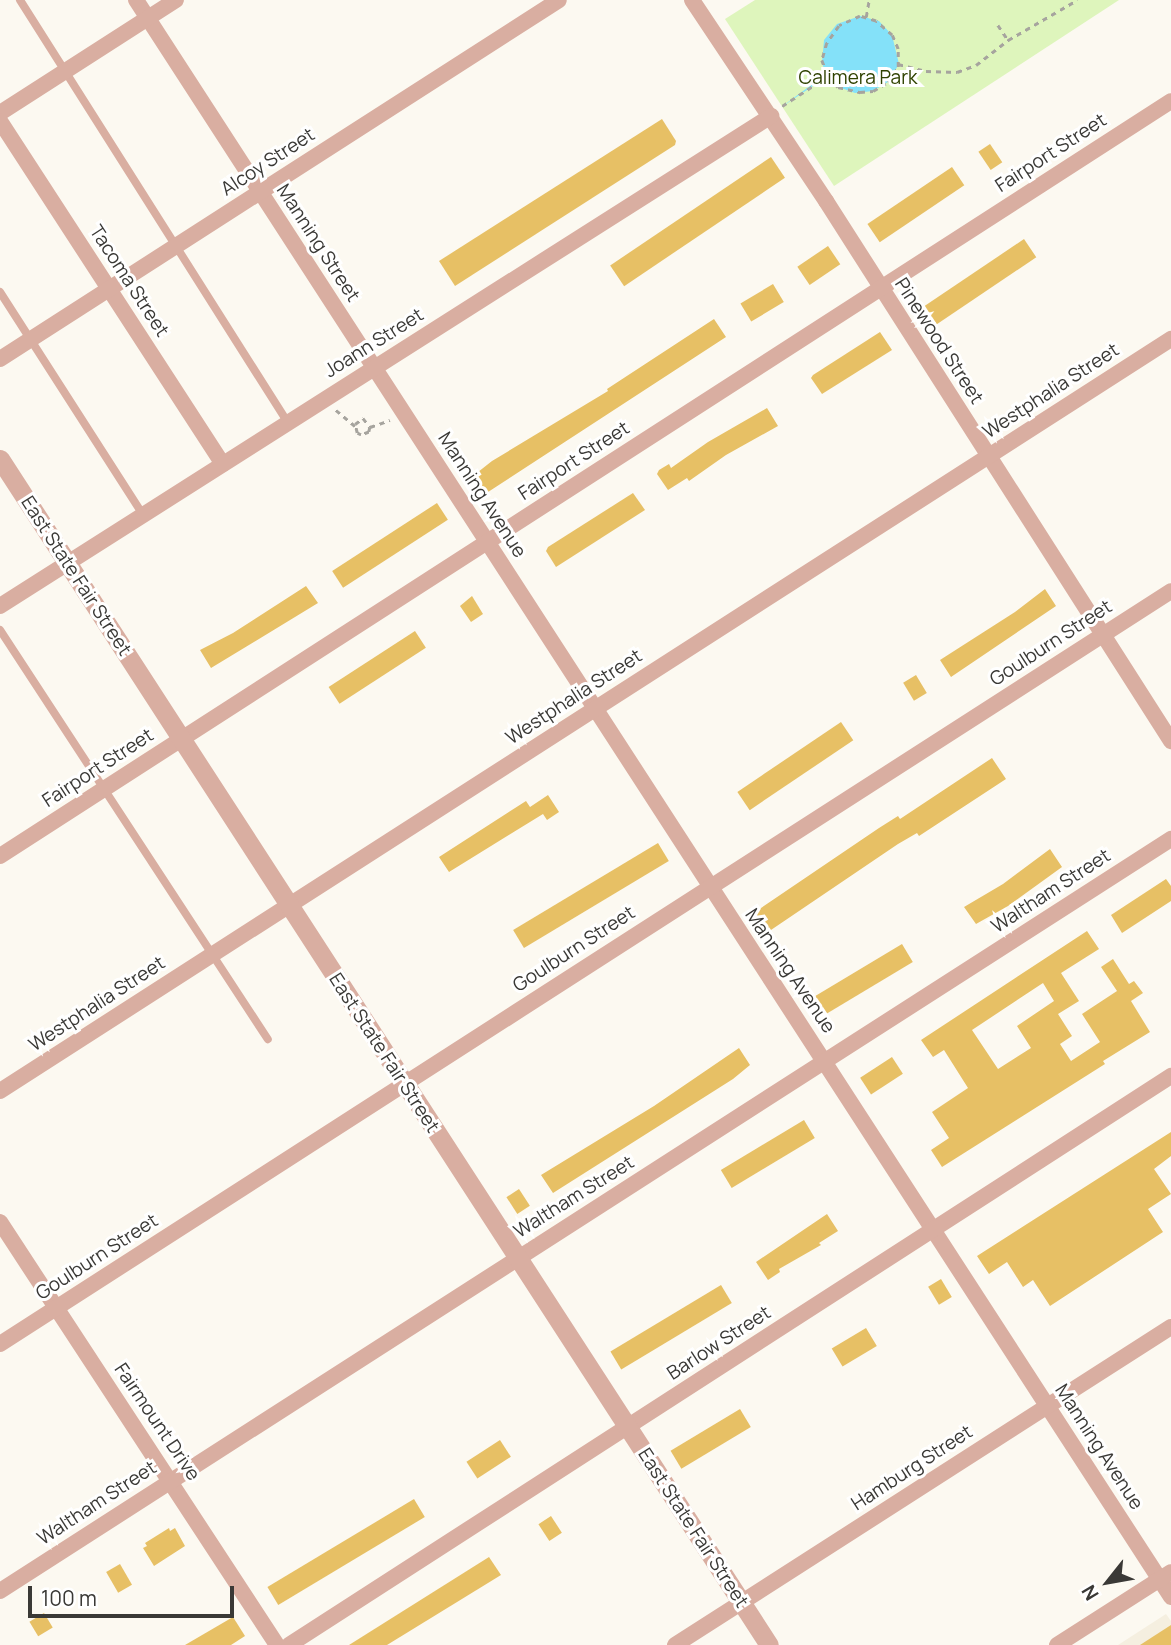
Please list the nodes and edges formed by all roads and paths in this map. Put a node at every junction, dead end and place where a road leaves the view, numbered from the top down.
1 (20, 0) edge
2 (136, 0) edge
3 (176, 0) edge
4 (559, 0) edge
5 (692, 0) edge
6 (869, 0) edge
7 (1077, 0) edge
8 (148, 18) junction
9 (866, 18) junction
10 (998, 25) dead end
11 (1008, 40) junction
12 (898, 64) junction
13 (65, 72) junction
14 (828, 76) junction
15 (1171, 101) edge
16 (775, 112) junction
17 (0, 113) edge
18 (0, 121) edge
19 (261, 192) junction
20 (176, 247) junction
21 (880, 288) junction
22 (110, 290) junction
23 (0, 292) edge
24 (1171, 338) edge
25 (31, 340) junction
26 (0, 359) edge
27 (374, 368) junction
28 (335, 408) dead end
29 (390, 420) dead end
30 (288, 423) junction
31 (355, 426) junction
32 (370, 427) junction
33 (988, 457) junction
34 (0, 459) edge
35 (223, 464) junction
36 (143, 515) junction
37 (488, 542) junction
38 (67, 563) junction
39 (1171, 591) edge
40 (0, 606) edge
41 (0, 631) edge
42 (1102, 635) junction
43 (595, 708) junction
44 (181, 739) junction
45 (1171, 741) edge
46 (105, 789) junction
47 (1171, 839) edge
48 (0, 856) edge
49 (710, 887) junction
50 (289, 906) junction
51 (213, 955) junction
52 (268, 1039) dead end
53 (825, 1062) junction
54 (1171, 1076) edge
55 (404, 1084) junction
56 (0, 1091) edge
57 (0, 1222) edge
58 (933, 1229) junction
59 (517, 1258) junction
60 (56, 1308) junction
61 (1171, 1327) edge
62 (0, 1344) edge
63 (1048, 1405) junction
64 (628, 1427) junction
65 (171, 1480) junction
66 (1165, 1576) edge
67 (0, 1591) edge
68 (1171, 1597) edge
69 (742, 1603) junction
70 (277, 1645) edge
71 (289, 1645) edge
72 (675, 1645) edge
73 (769, 1645) edge
74 (1056, 1645) edge

1 - 13 lane
2 - 8 street, Manning Street
3 - 8 street
4 - 19 street, Alcoy Street
5 - 16 street, Pinewood Street
6 - 9 path
7 - 11 path
8 - 13 street
8 - 19 street, Manning Street
9 - 12 path
9 - 14 path
10 - 11 path
11 - 12 path
12 - 14 path
13 - 17 street
13 - 20 lane
14 - 16 path
15 - 21 street, Fairport Street
16 - 21 street, Pinewood Street
16 - 27 street, Joann Street
18 - 22 street, Tacoma Street
19 - 20 street, Alcoy Street
19 - 27 street, Manning Street
20 - 22 street, Alcoy Street
20 - 30 lane
21 - 33 street, Pinewood Street
21 - 37 street, Fairport Street
22 - 25 street, Alcoy Street
22 - 35 street, Tacoma Street
23 - 25 lane
24 - 33 street, Westphalia Street
25 - 26 street, Alcoy Street
25 - 36 lane
27 - 30 street, Joann Street
27 - 37 street, Manning Avenue
28 - 31 path
29 - 32 path
30 - 35 street, Joann Street
31 - 32 path
31 - 32 path
33 - 42 street, Pinewood Street
33 - 43 street, Westphalia Street
34 - 38 street, East State Fair Street
35 - 36 street, Joann Street
36 - 38 street, Joann Street
37 - 43 street, Manning Avenue
37 - 44 street, Fairport Street
38 - 40 street, Joann Street
38 - 44 street, East State Fair Street
39 - 42 street, Goulburn Street
41 - 46 lane
42 - 45 street, Pinewood Street
42 - 49 street, Goulburn Street
43 - 49 street, Manning Avenue
43 - 50 street, Westphalia Street
44 - 46 street, Fairport Street
44 - 50 street, East State Fair Street
46 - 48 street, Fairport Street
46 - 51 lane
47 - 53 street, Waltham Street
49 - 53 street, Manning Avenue
49 - 55 street, Goulburn Street
50 - 51 street, Westphalia Street
50 - 55 street, East State Fair Street
51 - 52 lane
51 - 56 street, Westphalia Street
53 - 58 street, Manning Avenue
53 - 59 street, Waltham Street
54 - 58 street, Barlow Street
55 - 59 street, East State Fair Street
55 - 60 street, Goulburn Street
57 - 60 street, Fairmount Drive
58 - 63 street, Manning Avenue
58 - 64 street, Barlow Street
59 - 64 street, East State Fair Street
59 - 65 street, Waltham Street
60 - 62 street, Goulburn Street
60 - 65 street, Fairmount Drive
61 - 63 street, Hamburg Street
63 - 66 street, Manning Avenue
63 - 69 street, Hamburg Street
64 - 69 street, East State Fair Street
64 - 71 street, Barlow Street
65 - 67 street, Waltham Street
65 - 70 street, Fairmount Drive
66 - 68 street, Manning Avenue
66 - 74 street
69 - 72 street, Hamburg Street
69 - 73 street, East State Fair Street

